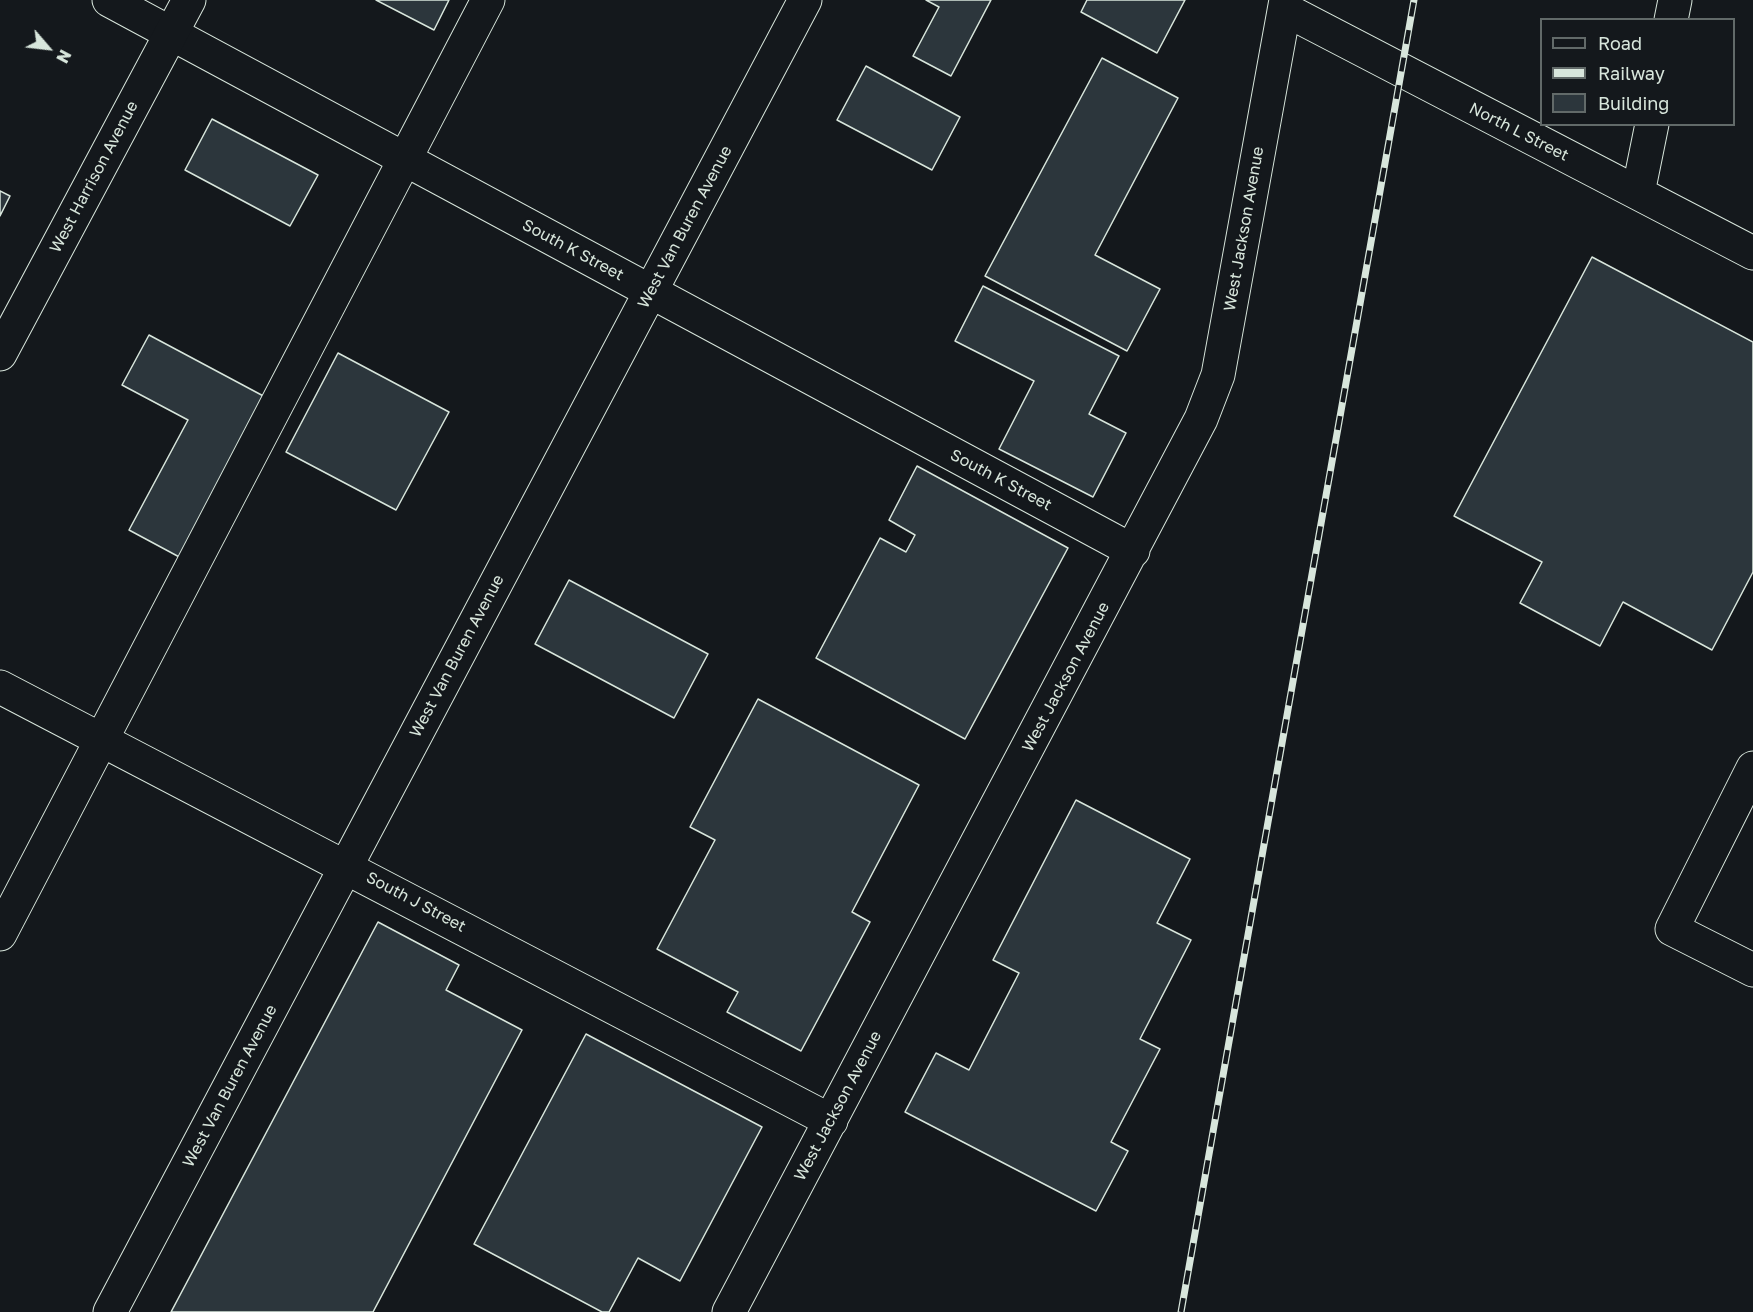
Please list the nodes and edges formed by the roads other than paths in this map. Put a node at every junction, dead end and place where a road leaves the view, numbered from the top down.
1 (109, 0) edge
2 (189, 0) edge
3 (488, 0) edge
4 (805, 0) edge
5 (1675, 0) edge
6 (1286, 5) edge
7 (1671, 18) edge
8 (171, 33) junction
9 (1652, 126) edge
10 (404, 159) junction
11 (1638, 193) junction
12 (1753, 253) edge
13 (650, 292) junction
14 (0, 353) edge
15 (1133, 551) junction
16 (0, 687) edge
17 (102, 740) junction
18 (1753, 768) edge
19 (346, 866) junction
20 (0, 934) edge
21 (1753, 970) edge
22 (831, 1121) junction
23 (110, 1312) edge
24 (729, 1312) edge

1 - 8 street, South K Street
2 - 8 street, West Harrison Avenue
3 - 10 street
4 - 13 street, West Van Buren Avenue
5 - 7 street
6 - 11 street, North L Street
6 - 15 street, West Jackson Avenue
8 - 10 street, South K Street
8 - 14 street, West Harrison Avenue
9 - 11 street
10 - 13 street, South K Street
10 - 17 street
11 - 12 street, North L Street
13 - 15 street, South K Street
13 - 19 street, West Van Buren Avenue
15 - 22 street, West Jackson Avenue
16 - 17 street, South J Street
17 - 19 street, South J Street
17 - 20 street
18 - 21 street
19 - 22 street, South J Street
19 - 23 street, West Van Buren Avenue
22 - 24 street, West Jackson Avenue

